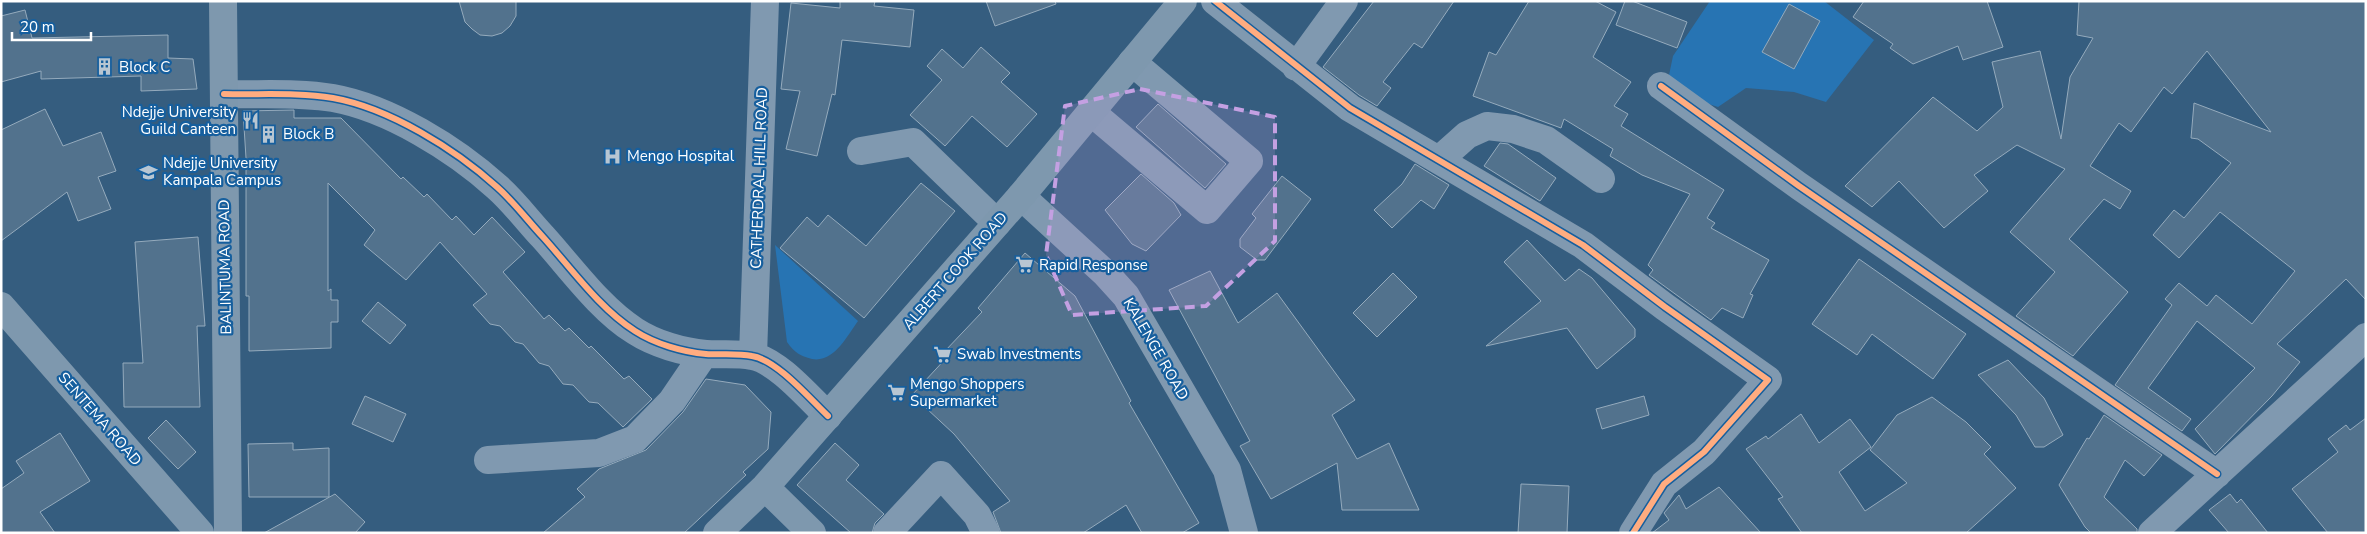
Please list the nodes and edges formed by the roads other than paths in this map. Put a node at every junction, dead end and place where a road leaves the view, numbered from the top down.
1 (223, 1) edge
2 (765, 1) edge
3 (1183, 1) edge
4 (1215, 1) edge
5 (1344, 1) edge
6 (1132, 62) junction
7 (1296, 66) junction
8 (1661, 86) dead end
9 (224, 94) junction
10 (1091, 112) junction
11 (860, 151) dead end
12 (1440, 159) junction
13 (1601, 179) dead end
14 (1021, 196) junction
15 (997, 223) junction
16 (1, 306) edge
17 (2366, 337) edge
18 (704, 354) junction
19 (753, 356) junction
20 (828, 416) junction
21 (488, 460) dead end
22 (2218, 474) junction
23 (765, 487) junction
24 (200, 533) edge
25 (228, 533) edge
26 (717, 533) edge
27 (812, 533) edge
28 (888, 533) edge
29 (986, 533) edge
30 (1244, 533) edge
31 (1633, 533) edge
32 (2152, 533) edge

1 - 9 main road, BALINTUMA ROAD
2 - 19 street, CATHERDRAL HILL ROAD
3 - 6 main road, ALBERT COOK ROAD
4 - 7 street
5 - 7 street
6 - 10 main road, ALBERT COOK ROAD
6 - 10 street
7 - 12 street
8 - 22 street
9 - 18 street
9 - 25 main road, BALINTUMA ROAD
10 - 14 main road, ALBERT COOK ROAD
11 - 15 street
12 - 13 street
12 - 31 street
14 - 15 main road, ALBERT COOK ROAD
14 - 30 street, KALENGE ROAD
15 - 20 main road, ALBERT COOK ROAD
16 - 24 main road, SENTEMA ROAD
17 - 22 street
18 - 19 street
18 - 21 street
19 - 20 street
20 - 23 main road, ALBERT COOK ROAD
22 - 32 street
23 - 26 main road, ALBERT COOK ROAD
23 - 27 main road
28 - 29 street

